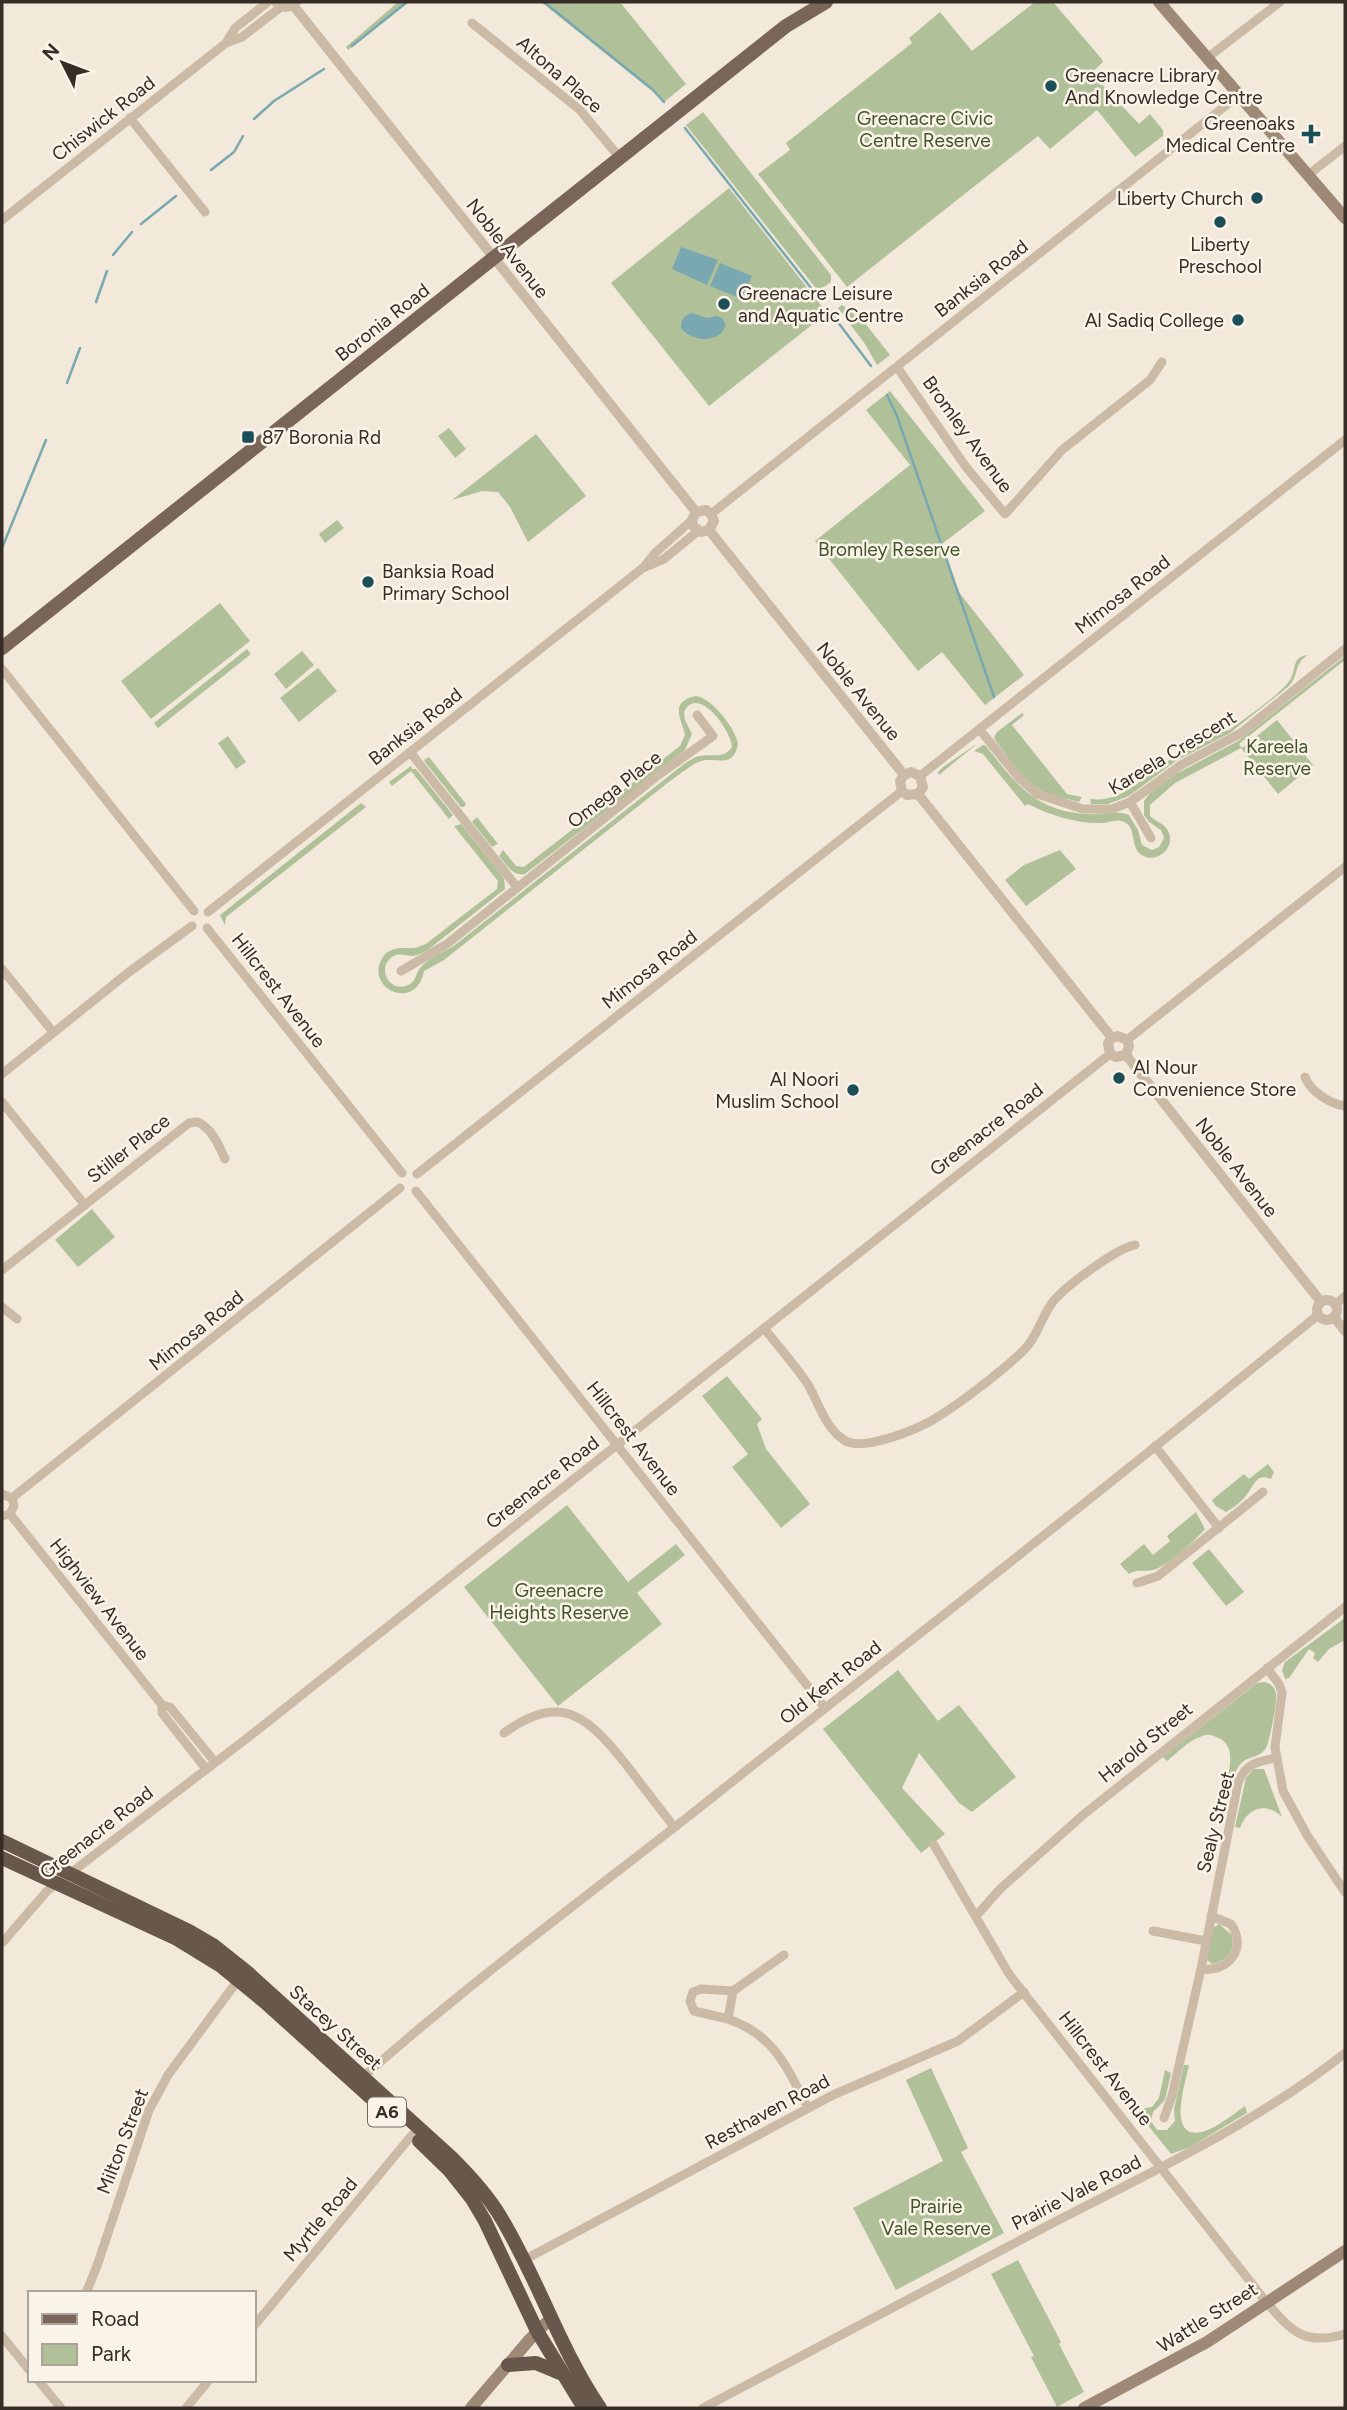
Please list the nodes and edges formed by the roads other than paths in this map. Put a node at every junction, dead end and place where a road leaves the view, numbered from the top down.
1 (268, 2) edge
2 (808, 2) edge
3 (826, 2) edge
4 (1159, 2) edge
5 (1280, 2) edge
6 (287, 4) edge
7 (472, 23) dead end
8 (786, 26) junction
9 (226, 43) junction
10 (1208, 58) junction
11 (1239, 95) junction
12 (130, 118) junction
13 (1345, 146) edge
14 (620, 158) junction
15 (1308, 175) junction
16 (205, 212) dead end
17 (1345, 218) edge
18 (2, 220) edge
19 (494, 258) junction
20 (1162, 362) dead end
21 (897, 367) junction
22 (1345, 440) edge
23 (711, 514) junction
24 (694, 516) junction
25 (704, 530) junction
26 (644, 567) junction
27 (2, 648) edge
28 (1345, 649) edge
29 (2, 668) edge
30 (697, 715) dead end
31 (980, 730) junction
32 (410, 752) junction
33 (904, 775) junction
34 (920, 776) junction
35 (902, 791) junction
36 (918, 794) junction
37 (1130, 802) junction
38 (1151, 838) dead end
39 (1345, 867) edge
40 (517, 887) junction
41 (194, 911) junction
42 (208, 912) junction
43 (192, 926) junction
44 (207, 928) junction
45 (2, 970) edge
46 (401, 971) dead end
47 (53, 1032) junction
48 (1112, 1038) junction
49 (1127, 1040) junction
50 (1110, 1054) junction
51 (1126, 1055) junction
52 (2, 1074) edge
53 (1305, 1077) dead end
54 (2, 1102) edge
55 (1345, 1106) edge
56 (225, 1159) dead end
57 (402, 1173) junction
58 (417, 1174) junction
59 (400, 1188) junction
60 (416, 1191) junction
61 (85, 1205) junction
62 (1135, 1245) dead end
63 (2, 1270) edge
64 (1345, 1296) edge
65 (1321, 1302) junction
66 (1336, 1304) junction
67 (2, 1307) edge
68 (1318, 1315) junction
69 (1334, 1317) junction
70 (17, 1320) dead end
71 (764, 1328) junction
72 (1345, 1331) edge
73 (617, 1445) junction
74 (1155, 1446) junction
75 (1263, 1492) dead end
76 (2, 1494) edge
77 (12, 1498) junction
78 (6, 1515) edge
79 (1219, 1528) junction
80 (1138, 1583) dead end
81 (1345, 1606) edge
82 (1267, 1668) junction
83 (825, 1708) junction
84 (504, 1733) dead end
85 (1276, 1758) junction
86 (210, 1765) junction
87 (674, 1827) junction
88 (2, 1841) edge
89 (934, 1845) dead end
90 (2, 1858) edge
91 (70, 1873) junction
92 (57, 1883) junction
93 (1345, 1892) edge
94 (976, 1916) junction
95 (1211, 1916) junction
96 (1153, 1931) dead end
97 (1206, 1941) junction
98 (2, 1943) edge
99 (784, 1955) dead end
100 (1200, 1969) junction
101 (238, 1980) junction
102 (733, 1991) junction
103 (1024, 1992) junction
104 (728, 2019) junction
105 (1345, 2053) edge
106 (363, 2077) junction
107 (808, 2108) junction
108 (1164, 2118) dead end
109 (412, 2135) junction
110 (1162, 2168) junction
111 (1345, 2251) edge
112 (524, 2260) junction
113 (87, 2291) edge
114 (1267, 2303) junction
115 (550, 2319) junction
116 (256, 2324) edge
117 (537, 2331) junction
118 (1345, 2334) edge
119 (2, 2336) edge
120 (508, 2365) junction
121 (28, 2366) edge
122 (561, 2373) junction
123 (40, 2382) edge
124 (207, 2382) edge
125 (61, 2408) edge
126 (186, 2408) edge
127 (471, 2408) edge
128 (584, 2408) edge
129 (600, 2408) edge
130 (703, 2408) edge
131 (1084, 2408) edge

1 - 9 street, Chiswick Road
2 - 8 main road, Boronia Road
3 - 8 main road, Boronia Road
4 - 10 main road
5 - 10 street
6 - 9 street, Chiswick Road
6 - 19 street, Noble Avenue
7 - 14 street, Altona Place
8 - 14 main road, Boronia Road
9 - 12 street, Chiswick Road
10 - 11 main road
11 - 15 main road
11 - 21 street, Banksia Road
12 - 16 street
12 - 18 street, Chiswick Road
13 - 15 street
14 - 19 main road, Boronia Road
15 - 17 main road
19 - 24 street, Noble Avenue
19 - 27 main road, Boronia Road
20 - 21 street, Bromley Avenue
21 - 23 street, Banksia Road
22 - 31 street, Mimosa Road
23 - 24 street
23 - 25 street
24 - 25 street
24 - 26 street, Banksia Road
25 - 26 street, Banksia Road
25 - 33 street, Noble Avenue
26 - 32 street, Banksia Road
28 - 37 street, Kareela Crescent
29 - 41 street
30 - 40 street, Omega Place
31 - 34 street, Mimosa Road
31 - 37 street, Kareela Crescent
32 - 40 street
32 - 42 street, Banksia Road
33 - 34 street
33 - 35 street
34 - 36 street
35 - 36 street
35 - 58 street, Mimosa Road
36 - 48 street
37 - 38 street
39 - 49 street
40 - 46 street, Omega Place
41 - 42 street
41 - 43 street
42 - 44 street
43 - 44 street
43 - 47 street
44 - 57 street, Hillcrest Avenue
45 - 47 street
47 - 52 street
48 - 49 street
48 - 50 street
49 - 51 street
50 - 51 street
50 - 71 street, Greenacre Road
51 - 65 street, Noble Avenue
53 - 55 street
54 - 61 street, Stiller Place
56 - 61 street, Stiller Place
57 - 58 street
57 - 59 street
58 - 60 street
59 - 60 street
59 - 77 street, Mimosa Road
60 - 73 street, Hillcrest Avenue
61 - 63 street, Stiller Place
62 - 71 street
64 - 66 street
65 - 66 street
65 - 68 street
66 - 69 street
67 - 70 street
68 - 69 street
68 - 74 street, Old Kent Road
69 - 72 street
71 - 73 street, Greenacre Road
73 - 83 street, Hillcrest Avenue
73 - 86 street, Greenacre Road
74 - 79 street
74 - 83 street, Old Kent Road
75 - 79 street
76 - 77 street
77 - 78 street
78 - 86 street, Highview Avenue
79 - 80 street
81 - 82 street, Harold Street
82 - 85 street
82 - 94 street, Harold Street
83 - 87 street, Old Kent Road
84 - 87 street
85 - 93 street
85 - 95 street, Sealy Street
86 - 91 street, Greenacre Road
87 - 106 street, Old Kent Road
88 - 91 highway, Stacey Street / A6
89 - 94 street, Hillcrest Avenue
90 - 92 highway, Stacey Street / A6
91 - 92 street, Greenacre Road
91 - 106 highway, Stacey Street / A6
92 - 98 street, Greenacre Road
92 - 101 highway, Stacey Street / A6
94 - 103 street, Hillcrest Avenue
95 - 97 street, Sealy Street
95 - 100 street
96 - 97 street
97 - 100 street, Sealy Street
99 - 102 street
100 - 108 street, Sealy Street
101 - 109 highway, Stacey Street / A6
101 - 113 street, Milton Street
102 - 104 street
102 - 104 street
103 - 107 street, Resthaven Road
103 - 110 street, Hillcrest Avenue
104 - 107 street
105 - 110 street, Prairie Vale Road
106 - 112 highway, Stacey Street / A6
107 - 112 street, Resthaven Road
109 - 116 street, Myrtle Road
109 - 117 highway, Stacey Street / A6
110 - 114 street, Hillcrest Avenue
110 - 130 street, Prairie Vale Road
111 - 114 main road, Wattle Street
112 - 115 highway, Stacey Street / A6
114 - 118 street, Hillcrest Avenue
114 - 131 main road, Wattle Street
115 - 117 main road
115 - 129 highway, Stacey Street / A6
117 - 120 main road
117 - 122 highway, Stacey Street / A6
119 - 121 street
120 - 122 highway
120 - 127 main road
122 - 128 highway, Stacey Street / A6
123 - 125 street
124 - 126 street

